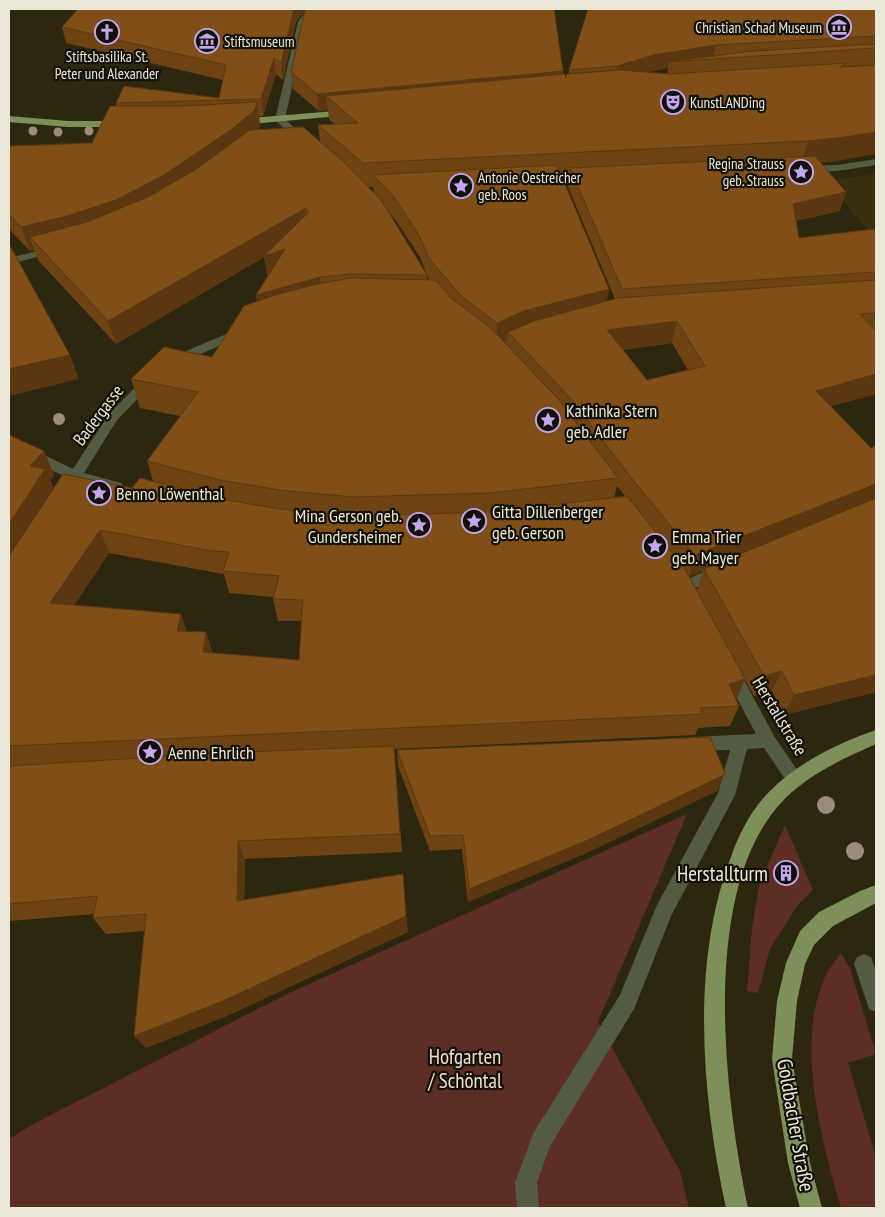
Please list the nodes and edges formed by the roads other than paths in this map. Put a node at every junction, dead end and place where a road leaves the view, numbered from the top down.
1 (311, 9) edge
2 (311, 21) edge
3 (302, 22) junction
4 (353, 113) edge
5 (9, 119) edge
6 (280, 120) junction
7 (228, 122) edge
8 (131, 124) edge
9 (267, 133) edge
10 (313, 149) edge
11 (876, 162) edge
12 (799, 170) edge
13 (68, 246) edge
14 (9, 261) edge
15 (254, 327) edge
16 (9, 442) edge
17 (75, 475) junction
18 (132, 490) edge
19 (65, 492) edge
20 (730, 567) edge
21 (684, 586) edge
22 (726, 663) edge
23 (876, 737) edge
24 (768, 741) junction
25 (741, 742) junction
26 (672, 745) edge
27 (795, 780) junction
28 (871, 895) edge
29 (864, 964) dead end
30 (876, 1002) edge
31 (528, 1208) edge
32 (737, 1208) edge
33 (811, 1208) edge

1 - 3 street
2 - 3 street
3 - 6 street
4 - 6 main road
5 - 8 main road
6 - 7 main road
6 - 9 street
6 - 10 street
11 - 12 street
13 - 14 street
15 - 17 street, Badergasse
16 - 17 street
17 - 18 street
17 - 19 street, Badergasse
20 - 21 street
22 - 24 street, Herstallstraße
23 - 27 main road
24 - 25 street
24 - 27 street, Herstallstraße
25 - 26 street
25 - 31 street
27 - 32 main road
28 - 33 main road, Goldbacher Straße
29 - 30 street

